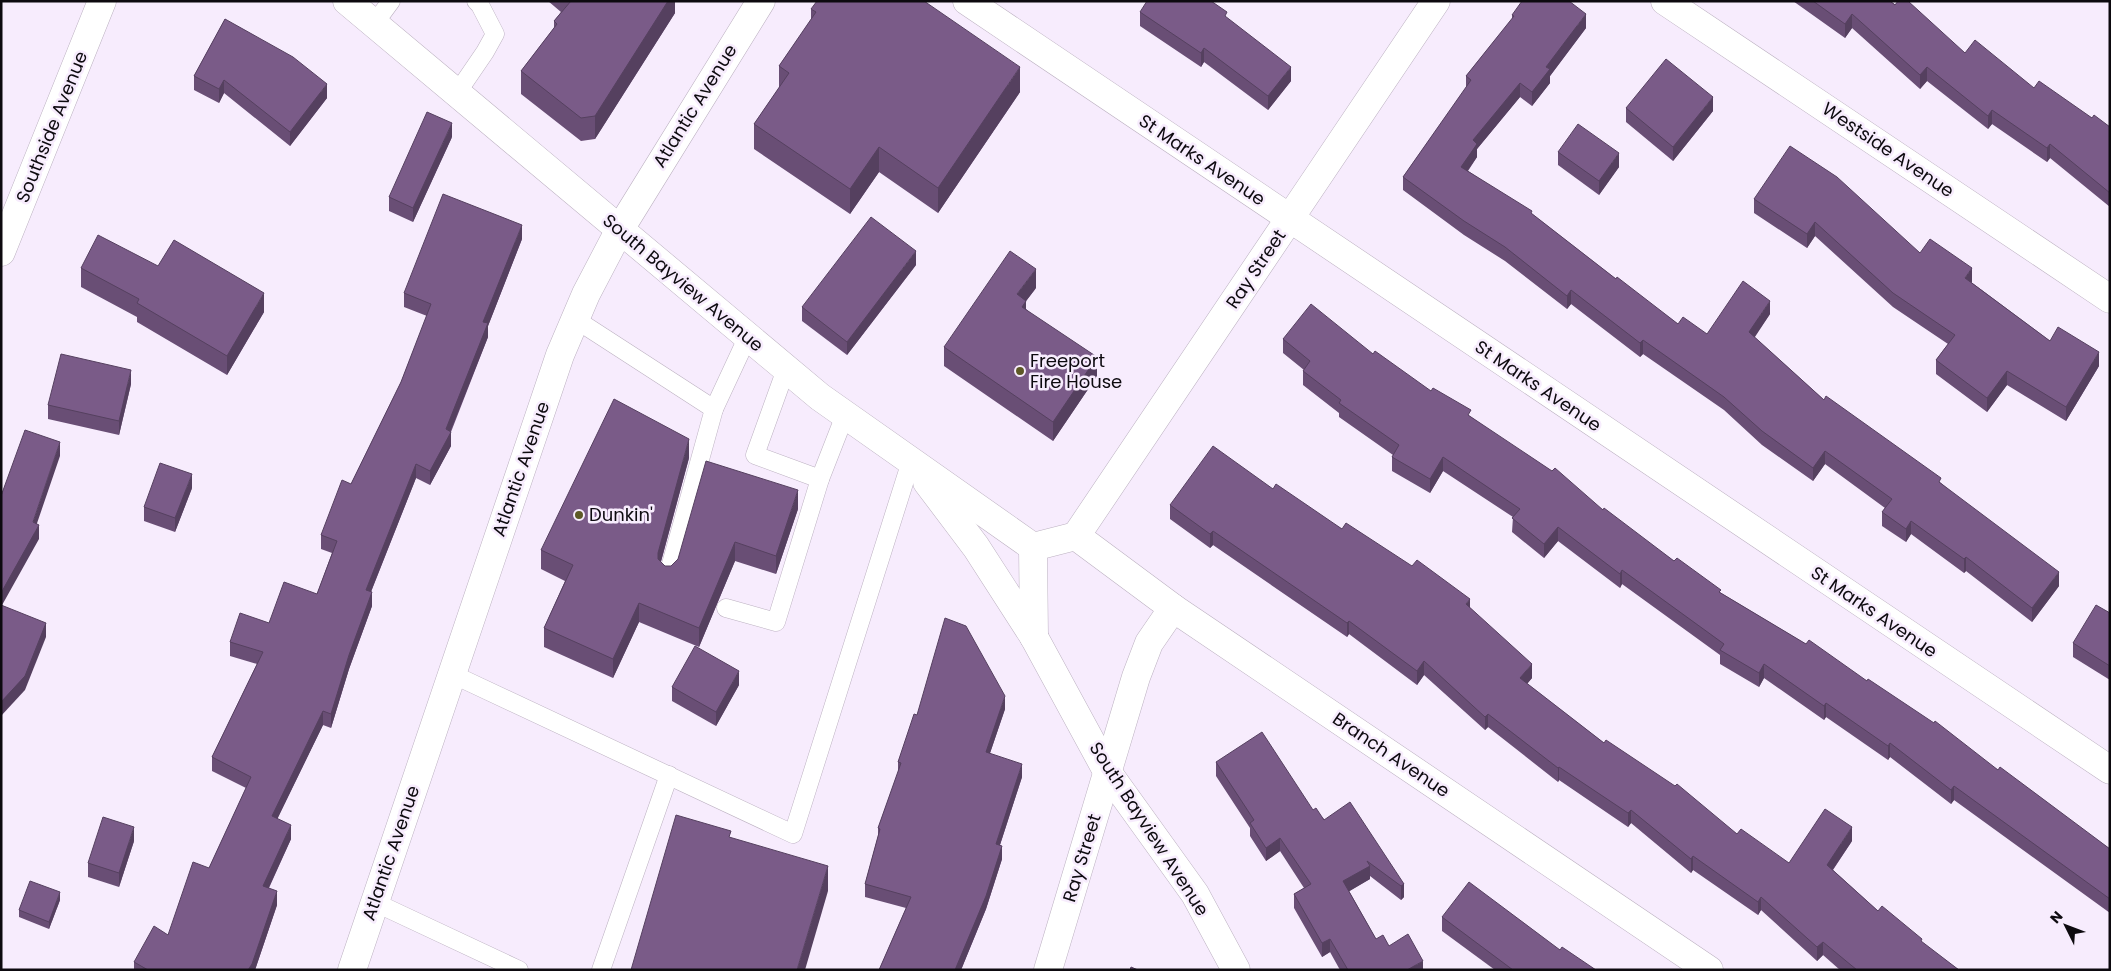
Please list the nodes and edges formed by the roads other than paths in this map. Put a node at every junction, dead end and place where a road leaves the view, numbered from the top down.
1 (102, 1) edge
2 (347, 1) edge
3 (391, 1) edge
4 (476, 1) edge
5 (761, 1) edge
6 (967, 1) edge
7 (1436, 1) edge
8 (1666, 1) edge
9 (374, 24) junction
10 (457, 93) junction
11 (1290, 218) junction
12 (620, 229) junction
13 (1, 252) edge
14 (2110, 299) edge
15 (575, 320) junction
16 (748, 336) junction
17 (786, 369) junction
18 (714, 408) junction
19 (845, 415) junction
20 (911, 461) junction
21 (820, 479) junction
22 (1076, 536) junction
23 (1033, 546) junction
24 (668, 574) edge
25 (726, 608) dead end
26 (1173, 608) junction
27 (1034, 637) junction
28 (452, 674) junction
29 (2110, 770) edge
30 (1108, 773) junction
31 (669, 775) junction
32 (374, 902) junction
33 (352, 970) edge
34 (519, 970) edge
35 (601, 970) edge
36 (1048, 970) edge
37 (1236, 970) edge
38 (1709, 970) edge

1 - 13 street, Southside Avenue
2 - 9 street, South Bayview Avenue
3 - 9 lane
4 - 10 lane
5 - 12 street, Atlantic Avenue
6 - 11 street, St Marks Avenue
7 - 11 street, Ray Street
8 - 14 street, Westside Avenue
9 - 10 street, South Bayview Avenue
10 - 12 street, South Bayview Avenue
11 - 22 street, Ray Street
11 - 29 street, St Marks Avenue
12 - 15 street, Atlantic Avenue
12 - 16 street, South Bayview Avenue
15 - 18 lane
15 - 28 street, Atlantic Avenue
16 - 17 street, South Bayview Avenue
16 - 18 lane
17 - 19 street, South Bayview Avenue
17 - 21 lane
18 - 24 lane
19 - 20 street, South Bayview Avenue
19 - 21 lane
20 - 23 street, South Bayview Avenue
20 - 27 street
20 - 31 lane
21 - 25 lane
22 - 23 street
22 - 26 street, Branch Avenue
23 - 27 street, South Bayview Avenue
26 - 30 street, Ray Street
26 - 38 street, Branch Avenue
27 - 30 street, South Bayview Avenue
28 - 31 lane
28 - 32 street, Atlantic Avenue
30 - 36 street, Ray Street
30 - 37 street, South Bayview Avenue
31 - 35 lane
32 - 33 street, Atlantic Avenue
32 - 34 lane

